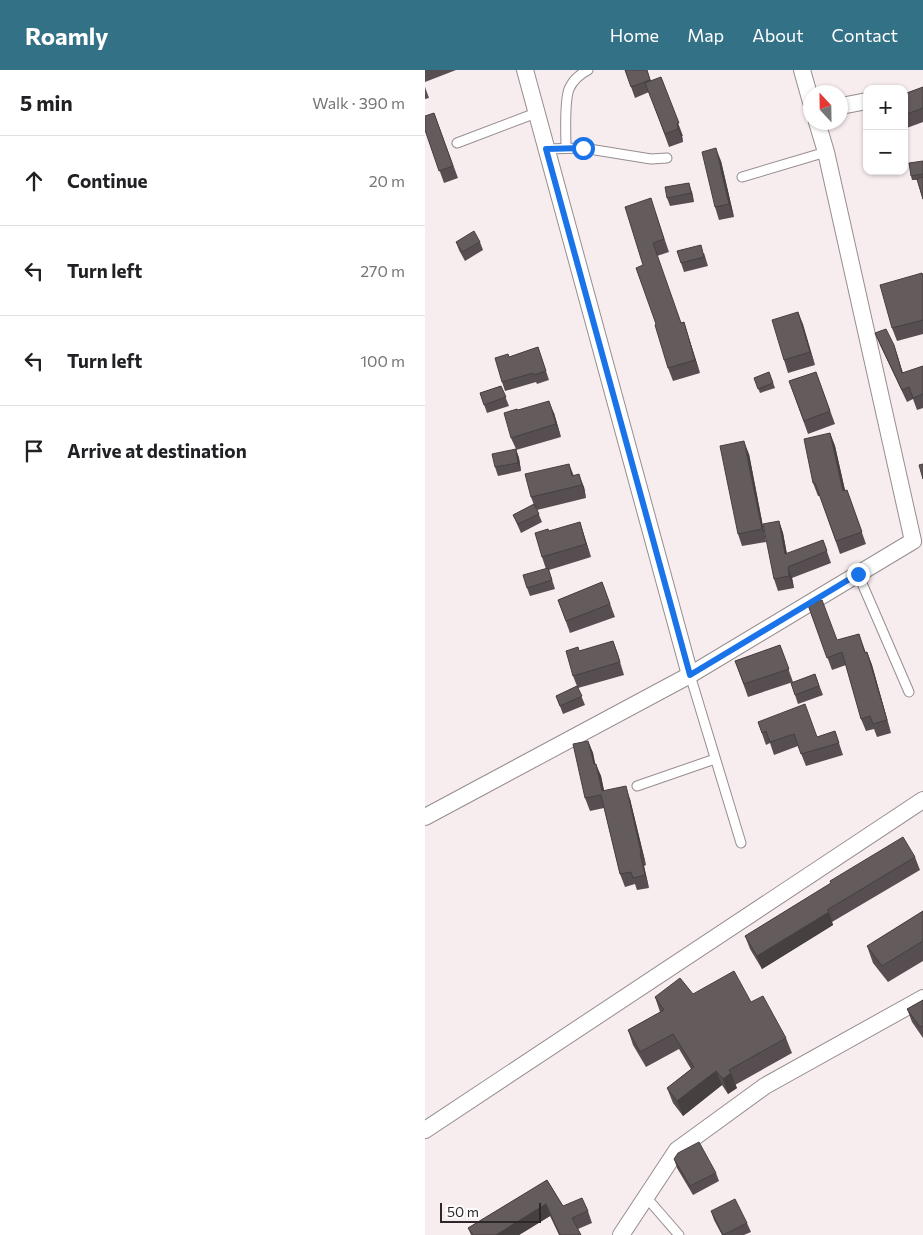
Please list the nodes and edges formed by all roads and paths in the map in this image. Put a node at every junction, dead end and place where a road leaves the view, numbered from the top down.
1 (525, 70) edge
2 (588, 70) edge
3 (802, 70) edge
4 (806, 85) edge
5 (863, 103) edge
6 (848, 105) edge
7 (536, 113) junction
8 (819, 130) edge
9 (457, 143) dead end
10 (566, 148) junction
11 (546, 149) junction
12 (826, 152) junction
13 (667, 158) dead end
14 (742, 177) dead end
15 (858, 574) junction
16 (690, 675) junction
17 (909, 692) dead end
18 (715, 758) junction
19 (637, 786) dead end
20 (923, 800) edge
21 (425, 817) edge
22 (741, 843) dead end
23 (923, 998) edge
24 (425, 1130) edge
25 (646, 1197) junction
26 (621, 1235) edge
27 (679, 1235) edge

1 - 7 street
2 - 10 lane
3 - 4 street
5 - 6 street
7 - 9 lane
7 - 11 street
8 - 12 street
10 - 11 lane
10 - 13 lane
11 - 16 street
12 - 14 lane
12 - 15 street
15 - 16 street
15 - 17 lane
16 - 18 lane
16 - 21 street
18 - 19 lane
18 - 22 lane
20 - 24 street
23 - 25 street
25 - 26 street
25 - 27 lane

